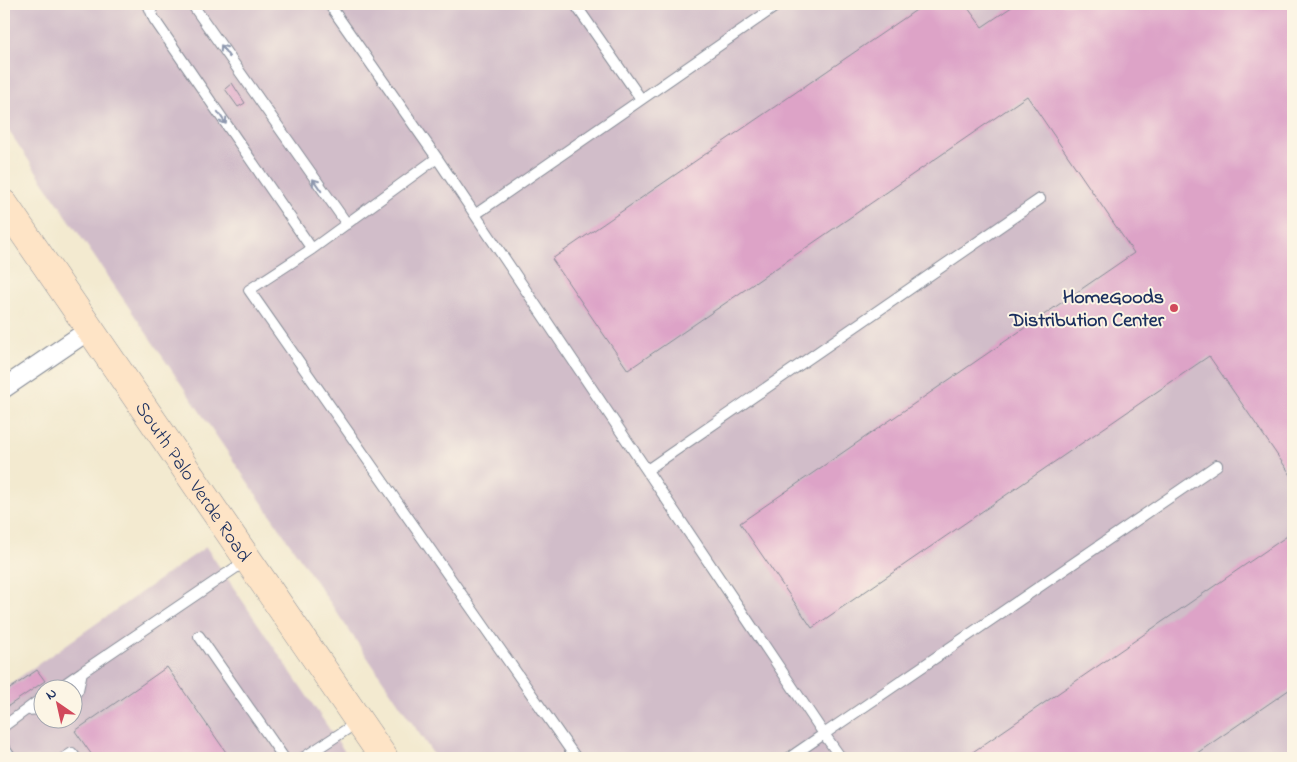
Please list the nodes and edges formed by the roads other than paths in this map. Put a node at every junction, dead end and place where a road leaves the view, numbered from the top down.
1 (148, 4) edge
2 (192, 4) edge
3 (329, 4) edge
4 (574, 4) edge
5 (779, 4) edge
6 (641, 99) junction
7 (437, 158) junction
8 (1040, 200) dead end
9 (476, 214) junction
10 (11, 220) edge
11 (347, 224) junction
12 (312, 249) junction
13 (89, 330) junction
14 (4, 388) edge
15 (1216, 465) dead end
16 (647, 470) junction
17 (248, 560) junction
18 (199, 636) dead end
19 (82, 672) junction
20 (70, 680) edge
21 (80, 680) edge
22 (32, 706) edge
23 (26, 710) junction
24 (32, 710) edge
25 (359, 721) junction
26 (4, 726) edge
27 (824, 734) junction
28 (4, 748) edge
29 (11, 758) edge
30 (64, 758) edge
31 (76, 758) edge
32 (284, 758) edge
33 (304, 758) edge
34 (384, 758) edge
35 (576, 758) edge
36 (789, 758) edge
37 (841, 758) edge

1 -> 12 lane
11 -> 2 lane
3 - 7 lane
4 - 6 lane
5 - 6 lane
6 - 9 lane
7 - 9 lane
7 - 11 lane
8 - 16 lane
9 - 16 lane
10 - 13 street, South Palo Verde Road
11 - 12 lane
12 - 35 lane
13 - 14 street
13 - 17 street, South Palo Verde Road
15 - 27 lane
16 - 27 lane
17 - 19 lane
17 - 25 street, South Palo Verde Road
18 - 32 lane
19 - 20 lane
19 - 21 lane
22 - 23 lane
23 - 24 lane
23 - 26 lane
25 - 33 lane
25 - 34 street, South Palo Verde Road
27 - 36 lane
27 - 37 lane
28 - 29 lane
30 - 31 lane

